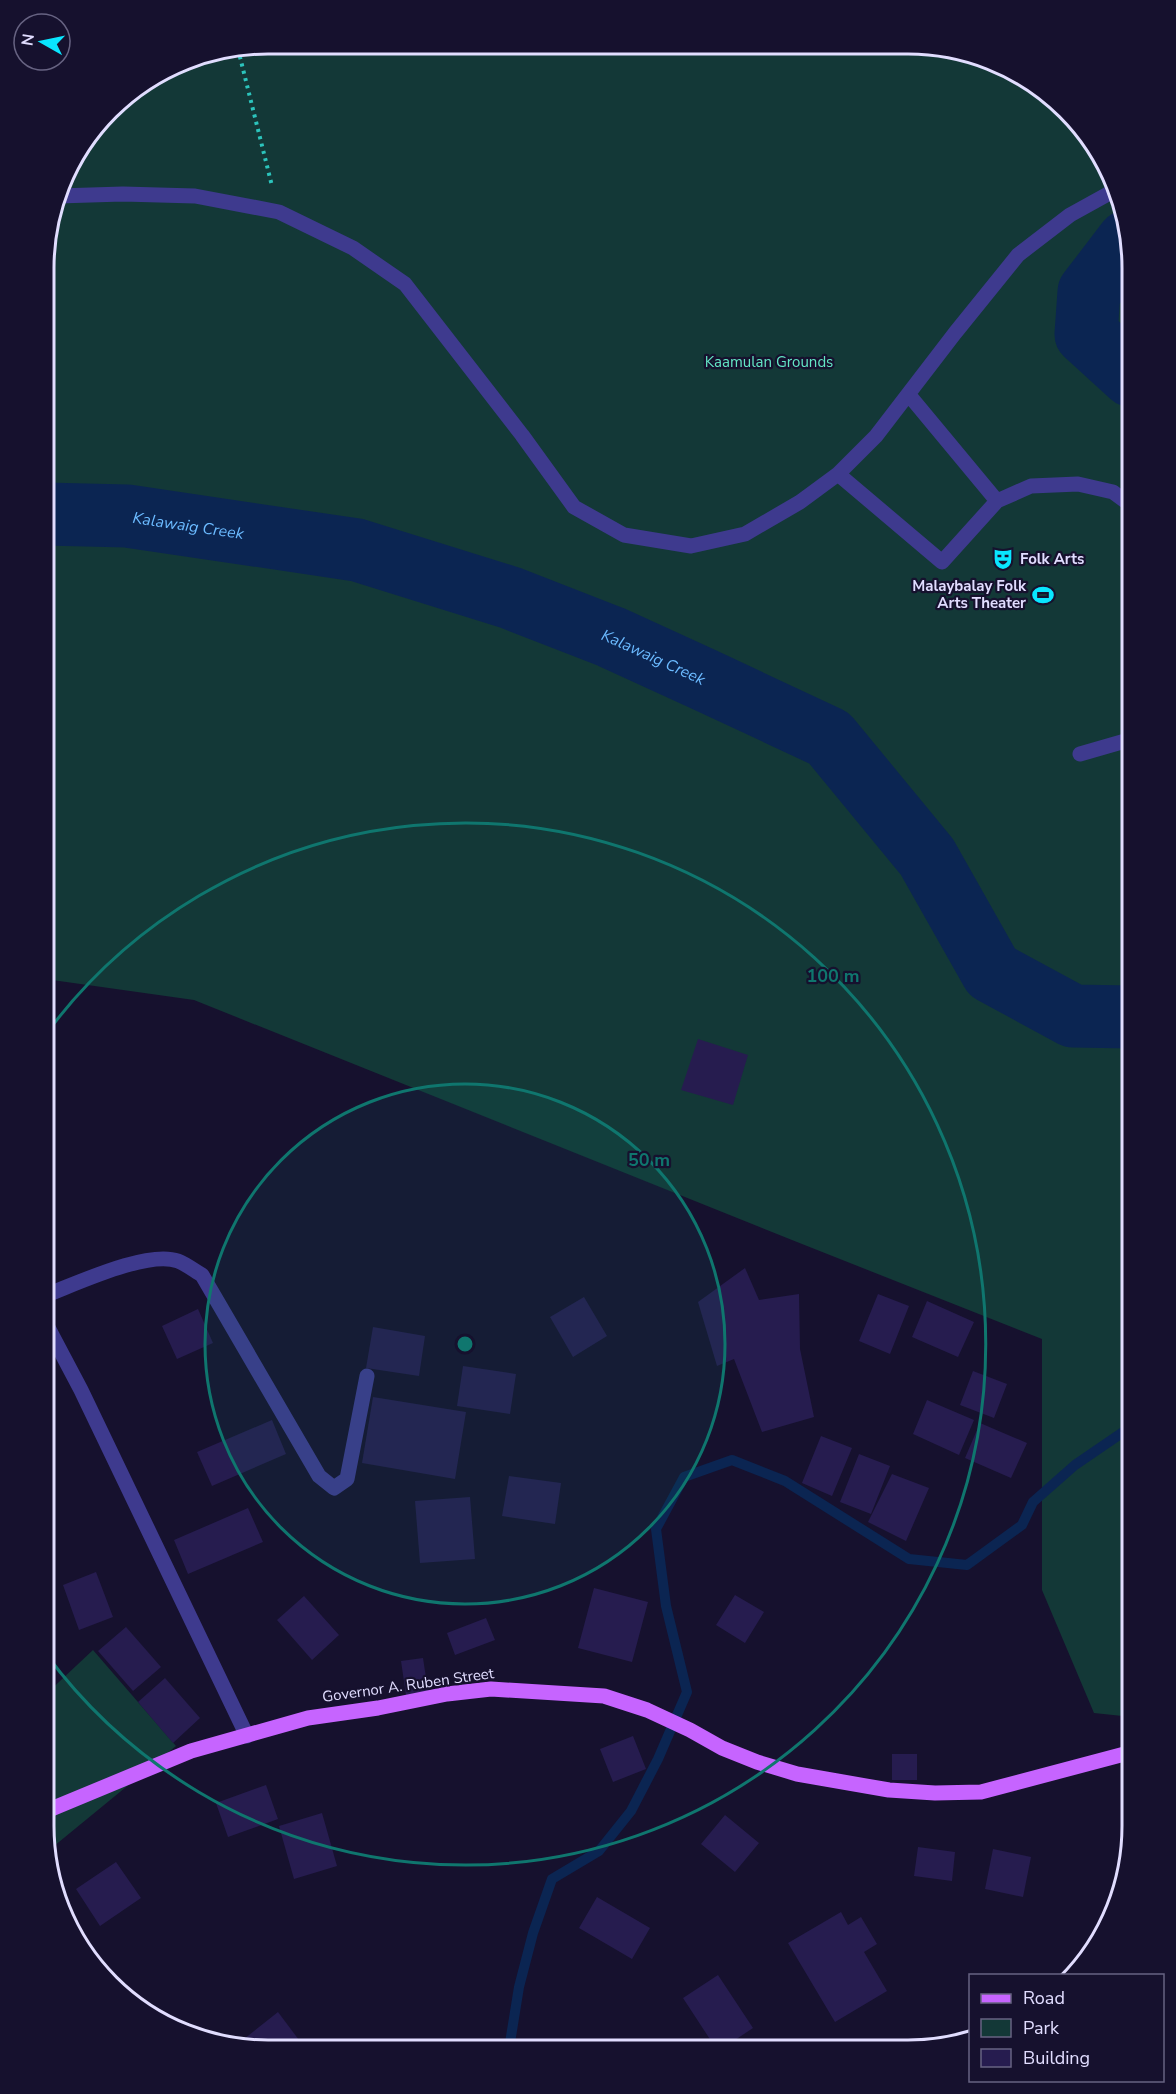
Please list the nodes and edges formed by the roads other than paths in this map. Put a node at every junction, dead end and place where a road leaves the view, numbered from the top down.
1 (1109, 193) edge
2 (66, 196) edge
3 (909, 395) junction
4 (838, 474) junction
5 (1122, 499) edge
6 (997, 501) junction
7 (1122, 742) edge
8 (1080, 754) dead end
9 (54, 1292) edge
10 (54, 1339) edge
11 (367, 1376) dead end
12 (247, 1736) junction
13 (1122, 1755) edge
14 (54, 1808) edge

1 - 3 street
2 - 4 street
3 - 4 street
3 - 6 street
4 - 6 street
5 - 6 street
7 - 8 street
9 - 11 street
10 - 12 street
12 - 13 main road, Governor A. Ruben Street
12 - 14 main road, Governor A. Ruben Street

